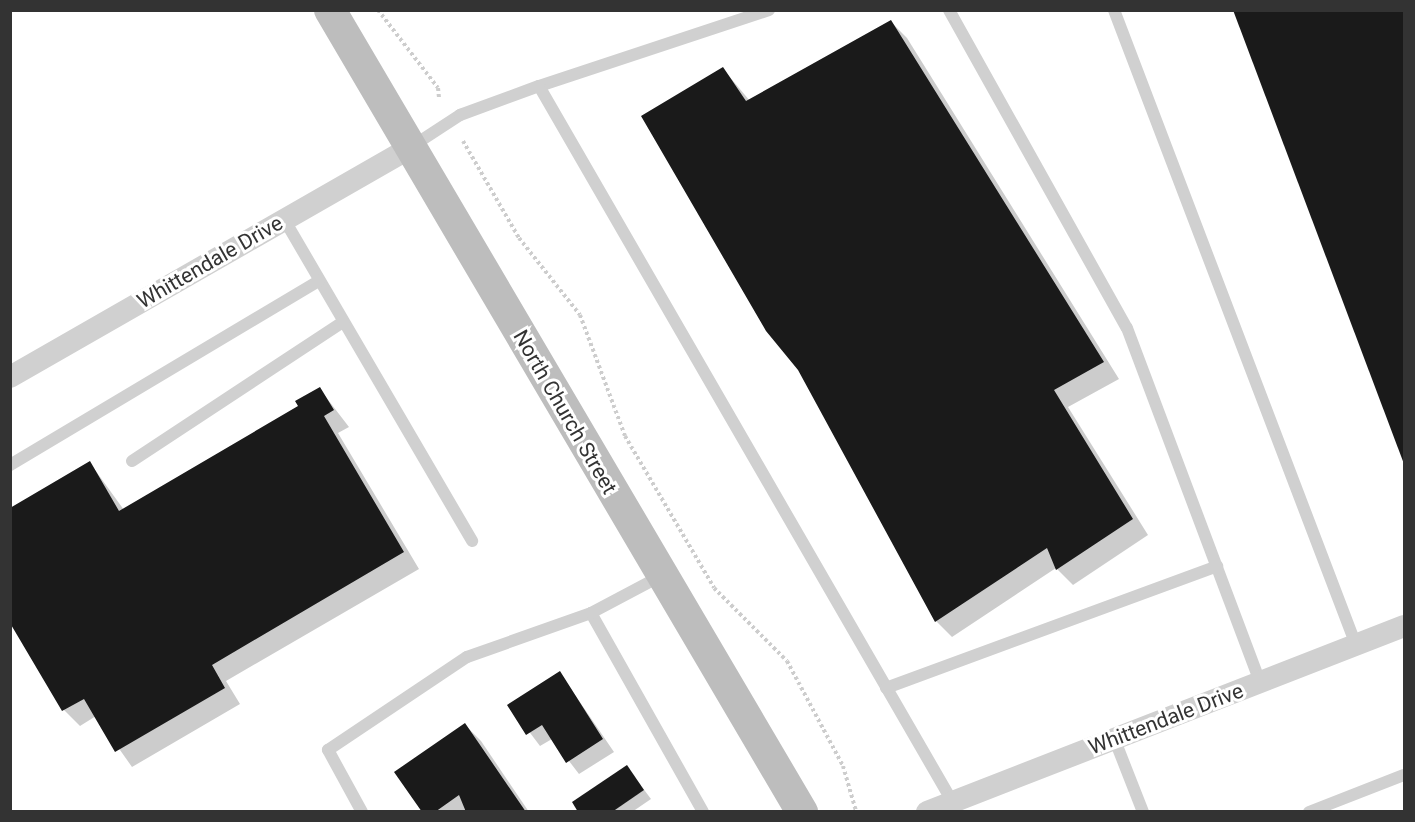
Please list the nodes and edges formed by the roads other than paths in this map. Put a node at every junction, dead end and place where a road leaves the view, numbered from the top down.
1 (330, 10) edge
2 (769, 10) edge
3 (949, 10) edge
4 (1114, 10) edge
5 (538, 86) junction
6 (411, 147) junction
7 (284, 219) junction
8 (319, 281) junction
9 (343, 322) junction
10 (10, 377) edge
11 (132, 460) dead end
12 (10, 465) edge
13 (472, 541) dead end
14 (1216, 566) junction
15 (662, 576) junction
16 (591, 613) junction
17 (1404, 626) edge
18 (1356, 645) junction
19 (1260, 682) junction
20 (886, 688) junction
21 (1114, 738) junction
22 (1404, 775) edge
23 (952, 801) junction
24 (362, 812) edge
25 (703, 812) edge
26 (802, 812) edge
27 (927, 812) edge
28 (1143, 812) edge
29 (1309, 812) edge

1 - 6 main road, North Church Street
2 - 5 lane
3 - 14 lane
4 - 18 lane
5 - 6 lane
5 - 20 lane
6 - 7 street, Whittendale Drive
6 - 15 main road, North Church Street
7 - 8 lane
7 - 10 street, Whittendale Drive
8 - 9 lane
8 - 12 lane
9 - 11 lane
9 - 13 lane
14 - 19 lane
14 - 20 lane
15 - 16 lane
15 - 26 main road, North Church Street
16 - 24 lane
16 - 25 lane
17 - 18 street, Whittendale Drive
18 - 19 street, Whittendale Drive
19 - 21 street, Whittendale Drive
20 - 23 lane
21 - 23 street, Whittendale Drive
21 - 28 lane
22 - 29 lane
23 - 27 street, Whittendale Drive

